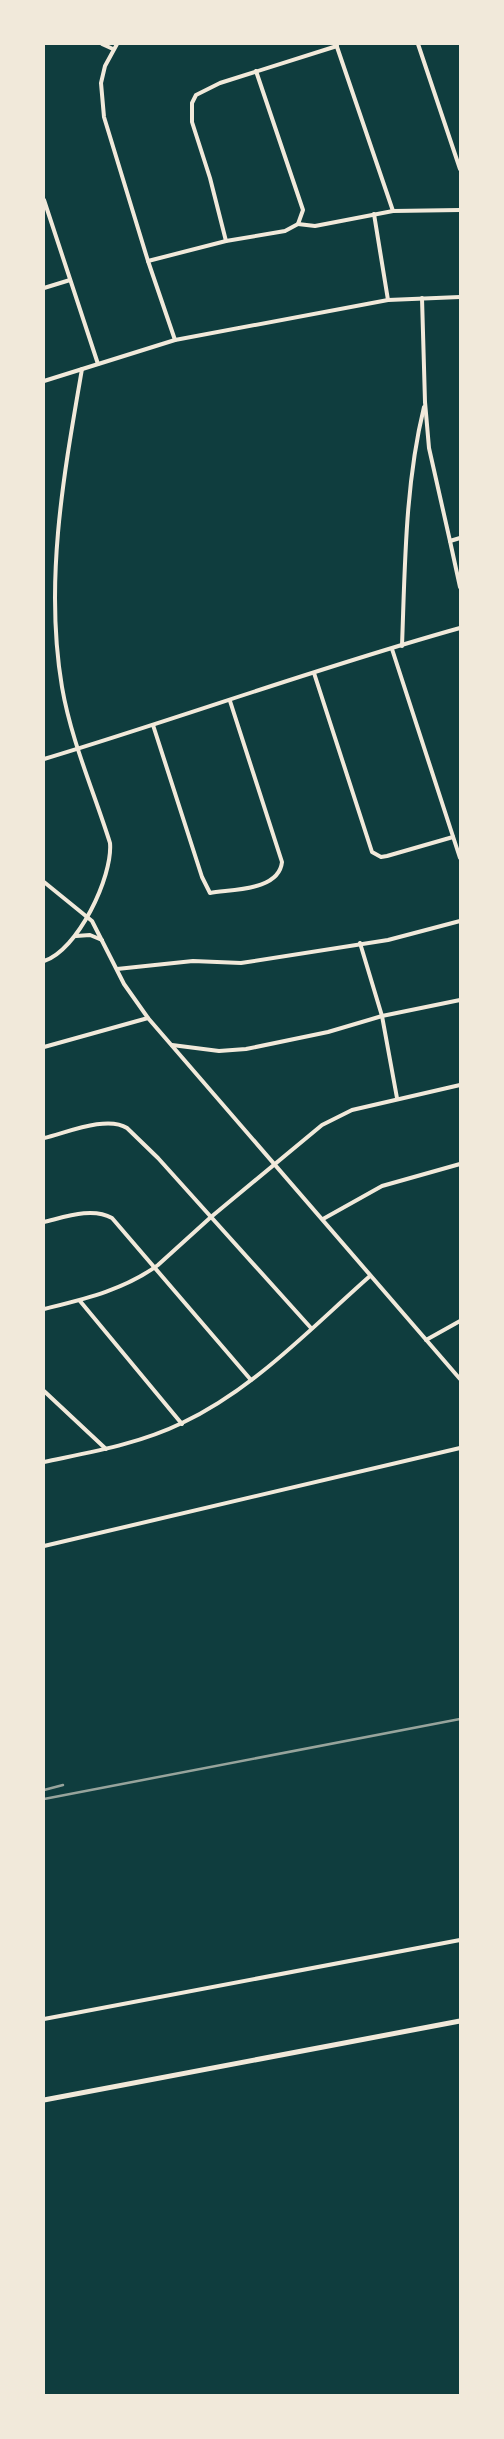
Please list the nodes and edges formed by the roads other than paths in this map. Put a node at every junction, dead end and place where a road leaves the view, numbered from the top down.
1 (102, 44) edge
2 (117, 44) edge
3 (418, 44) edge
4 (336, 45) edge
5 (113, 48) junction
6 (256, 71) junction
7 (460, 169) edge
8 (44, 202) edge
9 (460, 210) edge
10 (393, 211) junction
11 (374, 214) junction
12 (298, 224) junction
13 (226, 241) junction
14 (148, 261) junction
15 (70, 280) junction
16 (44, 288) edge
17 (460, 297) edge
18 (422, 298) junction
19 (388, 300) junction
20 (175, 340) junction
21 (98, 364) junction
22 (82, 369) junction
23 (44, 381) edge
24 (425, 402) junction
25 (460, 538) edge
26 (450, 541) junction
27 (460, 587) edge
28 (460, 628) edge
29 (402, 646) junction
30 (392, 649) junction
31 (314, 673) junction
32 (230, 701) junction
33 (153, 725) junction
34 (79, 748) junction
35 (44, 759) edge
36 (453, 837) junction
37 (460, 858) edge
38 (44, 882) edge
39 (87, 915) junction
40 (460, 922) edge
41 (76, 936) junction
42 (102, 940) junction
43 (360, 943) junction
44 (44, 961) edge
45 (117, 969) junction
46 (460, 1000) edge
47 (382, 1016) junction
48 (148, 1018) junction
49 (172, 1045) junction
50 (44, 1047) edge
51 (460, 1085) edge
52 (397, 1098) junction
53 (44, 1138) edge
54 (274, 1163) junction
55 (460, 1164) edge
56 (212, 1217) junction
57 (323, 1219) junction
58 (44, 1222) edge
59 (154, 1268) junction
60 (370, 1276) junction
61 (80, 1300) junction
62 (44, 1309) edge
63 (460, 1321) edge
64 (311, 1328) junction
65 (426, 1340) junction
66 (460, 1379) edge
67 (251, 1380) junction
68 (44, 1391) edge
69 (182, 1424) junction
70 (106, 1448) junction
71 (460, 1448) edge
72 (44, 1462) edge
73 (44, 1546) edge
74 (460, 1940) edge
75 (44, 2019) edge
76 (460, 2021) edge
77 (44, 2100) edge

1 - 5 street
2 - 5 street
3 - 7 street
4 - 6 street
4 - 10 street
5 - 14 street
6 - 12 street
6 - 13 street
8 - 15 street
9 - 10 street
10 - 11 street
11 - 12 street
11 - 19 street
12 - 13 street
13 - 14 street
14 - 20 street
15 - 16 street
15 - 21 street
17 - 18 street
18 - 19 street
18 - 24 street
19 - 20 street
20 - 21 street
21 - 22 street
22 - 23 street
22 - 34 street
24 - 26 street
24 - 29 street
25 - 26 street
26 - 27 street
28 - 29 street
29 - 30 street
30 - 31 street
30 - 36 street
31 - 32 street
31 - 36 street
32 - 33 street
32 - 33 street
33 - 34 street
34 - 35 street
34 - 39 street
36 - 37 street
38 - 39 street
39 - 41 street
39 - 42 street
40 - 43 street
41 - 42 street
41 - 44 street
42 - 45 street
43 - 45 street
43 - 47 street
45 - 48 street
46 - 47 street
47 - 49 street
47 - 52 street
48 - 49 street
48 - 50 street
49 - 54 street
51 - 52 street
52 - 54 street
53 - 56 street
54 - 56 street
54 - 57 street
55 - 57 street
56 - 59 street
56 - 64 street
57 - 60 street
58 - 59 street
59 - 61 street
59 - 67 street
60 - 64 street
60 - 65 street
61 - 62 street
61 - 69 street
63 - 65 street
64 - 67 street
65 - 66 street
67 - 69 street
68 - 70 street
69 - 70 street
70 - 72 street
71 - 73 street
74 - 75 street
76 - 77 main road

